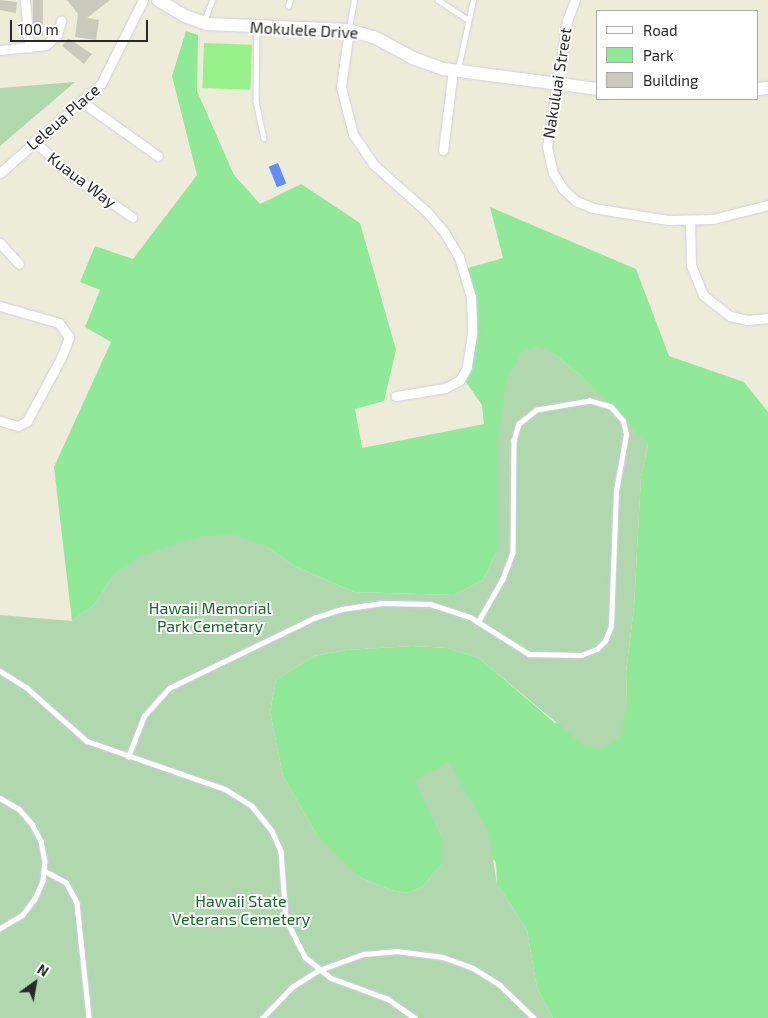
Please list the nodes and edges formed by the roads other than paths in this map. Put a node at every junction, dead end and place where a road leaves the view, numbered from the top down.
1 (25, 0) edge
2 (143, 0) edge
3 (158, 0) edge
4 (212, 0) edge
5 (290, 0) edge
6 (354, 0) edge
7 (438, 0) edge
8 (473, 0) edge
9 (575, 0) edge
10 (288, 6) dead end
11 (467, 19) junction
12 (61, 21) dead end
13 (203, 22) junction
14 (257, 27) junction
15 (349, 30) junction
16 (29, 48) junction
17 (0, 50) edge
18 (455, 70) junction
19 (556, 83) junction
20 (596, 89) edge
21 (82, 102) junction
22 (264, 138) dead end
23 (34, 141) junction
24 (443, 150) dead end
25 (158, 156) dead end
26 (0, 173) edge
27 (768, 206) edge
28 (132, 217) dead end
29 (690, 221) junction
30 (0, 243) edge
31 (19, 264) dead end
32 (0, 306) edge
33 (768, 318) edge
34 (396, 396) dead end
35 (0, 420) edge
36 (479, 621) junction
37 (0, 671) edge
38 (128, 757) junction
39 (0, 798) edge
40 (45, 871) junction
41 (0, 928) edge
42 (319, 970) junction
43 (89, 1018) edge
44 (262, 1018) edge
45 (415, 1018) edge
46 (534, 1018) edge

1 - 16 street
2 - 21 street, Leleua Place
3 - 13 street, Mokulele Drive
4 - 13 lane
5 - 10 lane
6 - 15 lane
7 - 11 lane
8 - 11 lane
9 - 19 street, Nakuluai Street
11 - 18 lane
12 - 16 street
13 - 14 street, Mokulele Drive
14 - 15 street, Mokulele Drive
14 - 22 lane
15 - 18 street, Mokulele Drive
15 - 34 street
16 - 17 street
18 - 19 street, Mokulele Drive
18 - 24 street
19 - 20 street, Mokulele Drive
19 - 29 street, Nakuluai Street
21 - 23 street, Leleua Place
21 - 25 street
23 - 26 street, Leleua Place
23 - 28 street, Kuaua Way
27 - 29 street, Nakuluai Street
29 - 33 street
30 - 31 street
32 - 35 street
36 - 36 lane
36 - 38 lane
37 - 38 lane
38 - 42 lane
39 - 40 lane
40 - 41 lane
40 - 43 lane
42 - 44 lane
42 - 45 lane
42 - 46 lane

